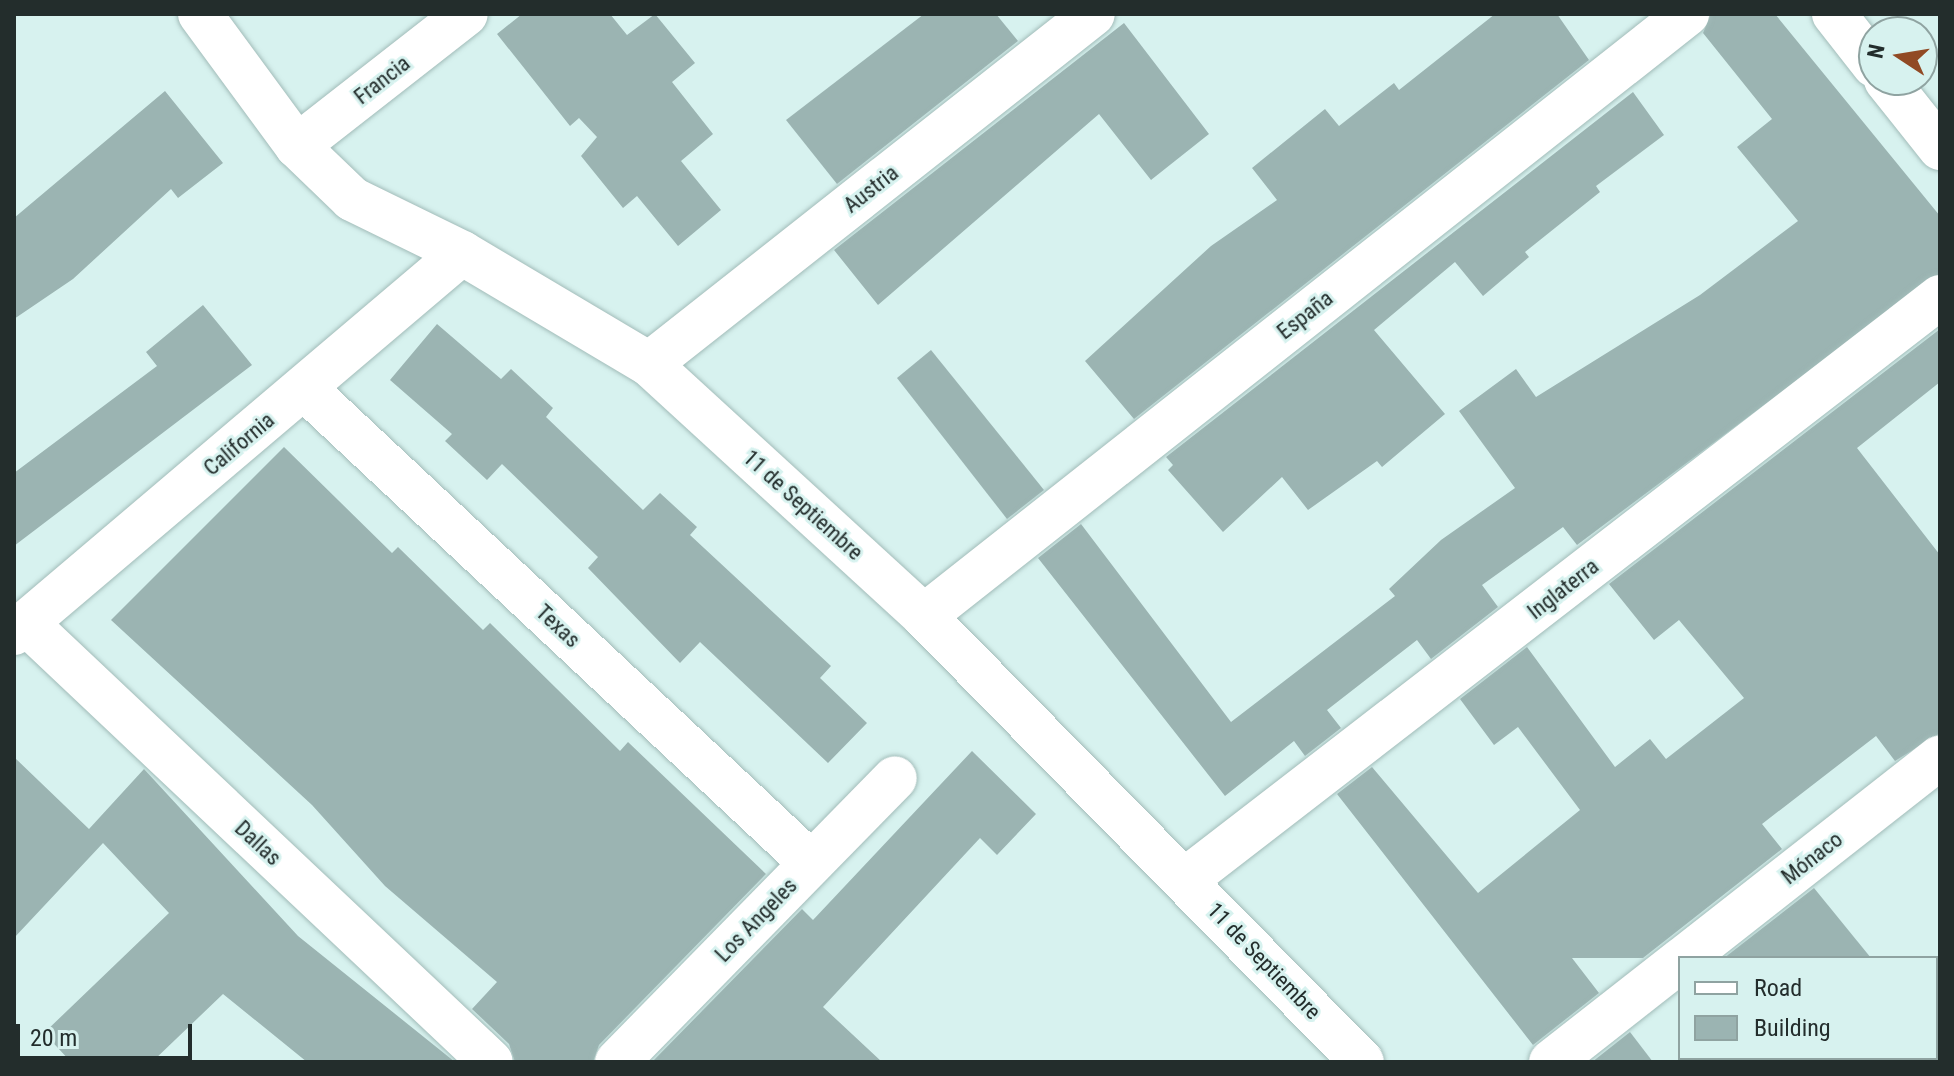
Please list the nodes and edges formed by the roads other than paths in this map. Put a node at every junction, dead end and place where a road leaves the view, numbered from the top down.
1 (200, 14) edge
2 (466, 14) edge
3 (1093, 14) edge
4 (1687, 14) edge
5 (1834, 14) edge
6 (1858, 45) edge
7 (1899, 96) edge
8 (297, 146) junction
9 (1940, 148) edge
10 (462, 253) junction
11 (1940, 297) edge
12 (649, 364) junction
13 (305, 389) junction
14 (924, 616) junction
15 (20, 628) edge
16 (1940, 757) edge
17 (895, 778) dead end
18 (811, 863) junction
19 (1185, 880) junction
20 (1686, 956) edge
21 (1678, 962) edge
22 (491, 1062) edge
23 (617, 1062) edge
24 (1362, 1062) edge
25 (1551, 1062) edge

1 - 8 street, 11 de Septiembre
2 - 8 street, Francia
3 - 12 street, Austria
4 - 14 street, España
5 - 6 street
7 - 9 street
8 - 10 street, 11 de Septiembre
10 - 12 street, 11 de Septiembre
10 - 13 street, California
11 - 19 street, Inglaterra
12 - 14 street, 11 de Septiembre
13 - 15 street, California
13 - 18 street, Texas
14 - 19 street, 11 de Septiembre
15 - 22 street, Dallas
16 - 20 street, Mónaco
17 - 18 street, Los Angeles
18 - 23 street, Los Angeles
19 - 24 street, 11 de Septiembre
21 - 25 street, Mónaco

